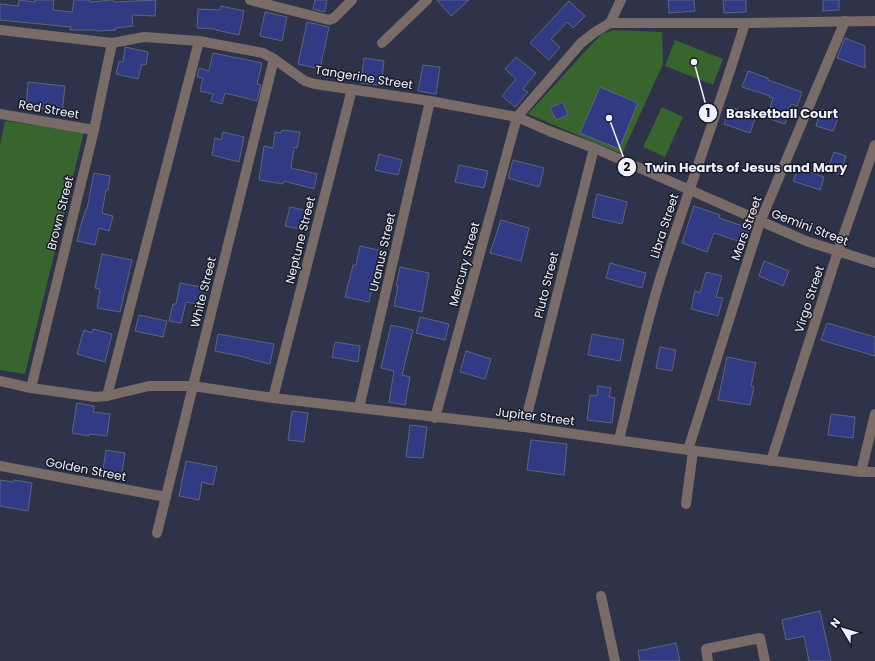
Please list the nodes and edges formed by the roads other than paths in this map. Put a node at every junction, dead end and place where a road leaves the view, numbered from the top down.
1 (250, 0) edge
2 (352, 0) edge
3 (427, 0) edge
4 (621, 0) edge
5 (845, 21) junction
6 (875, 21) edge
7 (610, 23) junction
8 (745, 23) junction
9 (0, 30) edge
10 (199, 41) junction
11 (382, 43) dead end
12 (112, 44) junction
13 (274, 59) junction
14 (352, 89) junction
15 (430, 101) junction
16 (0, 114) edge
17 (517, 117) junction
18 (94, 130) junction
19 (875, 145) edge
20 (594, 148) junction
21 (689, 191) junction
22 (760, 222) junction
23 (838, 251) junction
24 (875, 264) edge
25 (0, 382) edge
26 (193, 386) junction
27 (31, 388) junction
28 (108, 396) junction
29 (273, 398) junction
30 (359, 408) junction
31 (875, 414) edge
32 (435, 418) junction
33 (524, 428) junction
34 (619, 440) junction
35 (691, 451) junction
36 (771, 461) junction
37 (0, 466) edge
38 (861, 472) junction
39 (875, 472) edge
40 (166, 497) junction
41 (686, 504) dead end
42 (157, 533) dead end
43 (601, 596) dead end
44 (615, 661) edge
45 (708, 661) edge
46 (764, 661) edge

1 - 2 street
3 - 11 street
4 - 7 street
5 - 6 street
5 - 8 street
5 - 22 street, Mars Street
7 - 8 street
7 - 17 street
8 - 21 street, Libra Street
9 - 12 street, Tangerine Street
10 - 12 street, Tangerine Street
10 - 13 street, Tangerine Street
10 - 28 street
12 - 18 street, Brown Street
13 - 14 street, Tangerine Street
13 - 26 street, White Street
14 - 15 street, Tangerine Street
14 - 29 street, Neptune Street
15 - 17 street, Tangerine Street
15 - 30 street, Uranus Street
16 - 18 street, Red Street
17 - 20 street, Gemini Street
17 - 32 street, Mercury Street
18 - 27 street, Brown Street
19 - 23 street, Virgo Street
20 - 21 street, Gemini Street
20 - 33 street, Pluto Street
21 - 22 street, Gemini Street
21 - 34 street, Libra Street
22 - 23 street, Gemini Street
22 - 35 street, Mars Street
23 - 24 street, Gemini Street
23 - 36 street, Virgo Street
25 - 27 street, Jupiter Street
26 - 28 street, Jupiter Street
26 - 29 street, Jupiter Street
26 - 40 street, White Street
27 - 28 street, Jupiter Street
29 - 30 street, Jupiter Street
30 - 32 street, Jupiter Street
31 - 38 street
32 - 33 street, Jupiter Street
33 - 34 street, Jupiter Street
34 - 35 street, Jupiter Street
35 - 36 street, Jupiter Street
35 - 41 street, Mars Street
36 - 38 street, Jupiter Street
37 - 40 street, Golden Street
38 - 39 street, Jupiter Street
40 - 42 street, White Street
43 - 44 street
45 - 46 street

